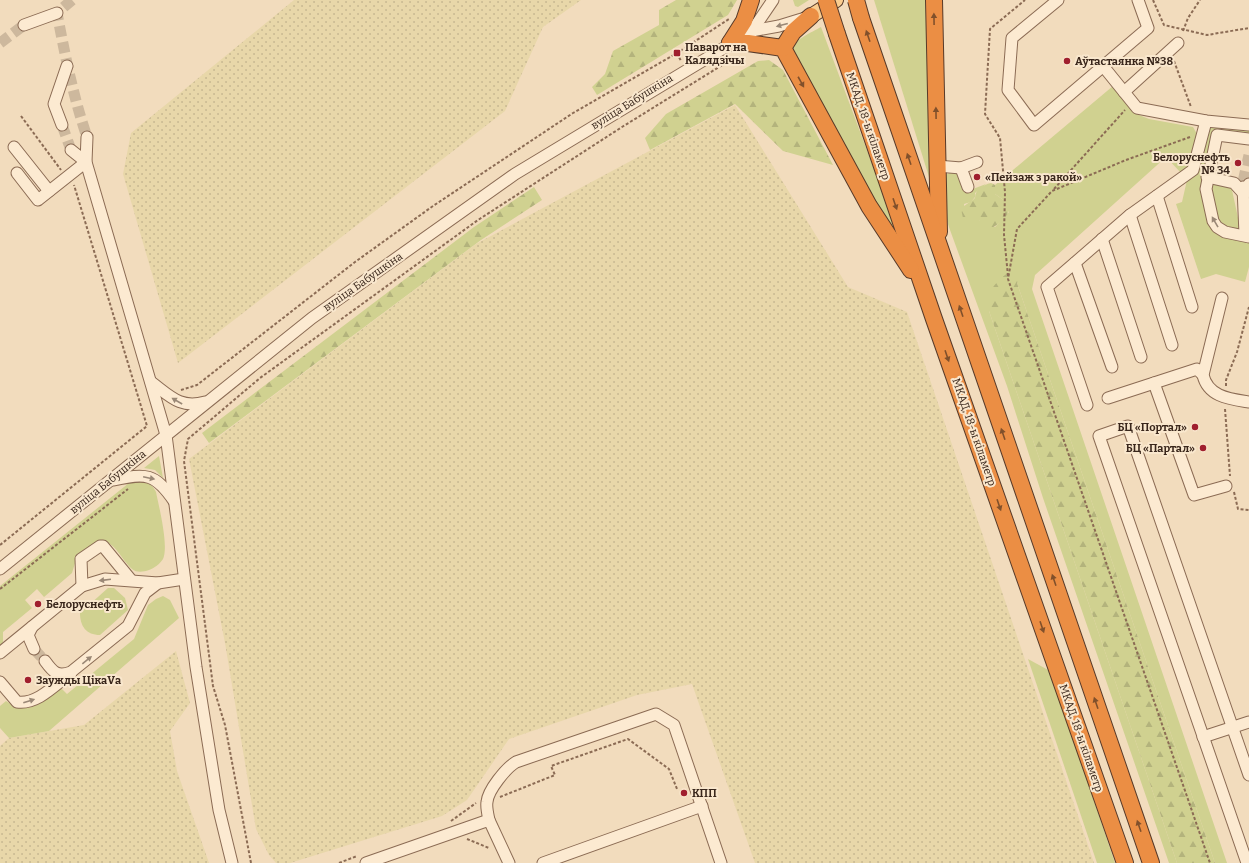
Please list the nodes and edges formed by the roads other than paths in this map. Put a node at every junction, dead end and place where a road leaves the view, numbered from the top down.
1 (750, 0) edge
2 (773, 0) edge
3 (826, 0) edge
4 (836, 0) edge
5 (856, 0) edge
6 (934, 0) edge
7 (1058, 0) edge
8 (1138, 0) edge
9 (57, 13) dead end
10 (811, 16) junction
11 (24, 25) tunnel mouth
12 (752, 31) junction
13 (1174, 47) road end
14 (783, 48) junction
15 (731, 51) junction
16 (67, 66) dead end
17 (1103, 66) junction
18 (1124, 92) junction
19 (1201, 120) junction
20 (1249, 124) edge
21 (62, 125) tunnel mouth
22 (87, 137) tunnel mouth
23 (1249, 139) edge
24 (14, 147) dead end
25 (71, 150) tunnel mouth
26 (86, 162) junction
27 (977, 162) dead end
28 (937, 166) junction
29 (961, 168) junction
30 (17, 173) dead end
31 (1207, 177) junction
32 (968, 187) dead end
33 (1245, 187) edge
34 (49, 191) junction
35 (1157, 196) junction
36 (1130, 215) junction
37 (1247, 236) edge
38 (1102, 239) junction
39 (939, 249) junction
40 (1075, 262) junction
41 (1222, 298) dead end
42 (1192, 307) dead end
43 (934, 319) junction
44 (1172, 345) dead end
45 (1141, 357) dead end
46 (1112, 367) dead end
47 (1203, 375) junction
48 (151, 382) junction
49 (1154, 383) junction
50 (1108, 398) dead end
51 (208, 402) junction
52 (1249, 402) edge
53 (1087, 405) dead end
54 (166, 435) junction
55 (112, 480) junction
56 (1230, 483) road end
57 (175, 503) junction
58 (0, 569) edge
59 (184, 579) junction
60 (131, 580) junction
61 (158, 583) junction
62 (82, 586) junction
63 (33, 626) junction
64 (34, 649) tunnel mouth
65 (0, 654) edge
66 (44, 661) tunnel mouth
67 (71, 672) junction
68 (0, 682) edge
69 (1249, 722) edge
70 (1232, 727) junction
71 (1203, 737) junction
72 (1249, 775) edge
73 (702, 806) junction
74 (489, 820) junction
75 (232, 863) edge
76 (366, 863) edge
77 (509, 863) edge
78 (543, 863) edge
79 (721, 863) edge
80 (1125, 863) edge
81 (1151, 863) edge
82 (1247, 863) edge

1 - 15 highway
2 - 12 street, вуліца Бабушкіна
3 -> 43 highway, МКАД, 18-ы кіламетр, bridge
4 - 10 main road
39 -> 5 highway, bridge
28 -> 6 highway
7 - 17 street
8 - 17 street
9 - 11 street
10 -> 12 street, вуліца Бабушкіна
10 - 14 highway
12 - 15 street, вуліца Бабушкіна
13 - 18 street
14 - 15 highway
14 -> 43 highway
15 - 51 street, вуліца Бабушкіна
16 - 21 street
17 - 18 street
18 - 19 street
19 - 20 street
19 - 35 street
22 - 26 street
23 - 31 street
24 - 34 street
25 - 26 street
26 - 34 street
26 - 48 street
27 - 29 street
28 - 29 street
28 - 39 highway
29 - 32 street
30 - 34 street
31 - 33 street
37 -> 31 street
33 - 37 street
35 - 36 street
35 - 42 street
36 - 38 street
36 - 44 street
38 - 40 street
38 - 45 street
81 -> 39 highway
40 - 46 street
40 - 53 street
41 - 47 street
43 -> 80 highway, МКАД, 18-ы кіламетр
47 - 49 street
47 - 52 street
51 -> 48 street
48 - 54 street
49 - 50 street
49 - 56 street
51 - 54 street, вуліца Бабушкіна
54 - 55 street, вуліца Бабушкіна
54 - 57 street
55 -> 57 street
55 - 58 street, вуліца Бабушкіна
57 - 59 street
59 - 61 street
59 - 75 street
60 - 61 street
60 -> 62 street
60 - 62 street
67 -> 61 street
62 - 63 street
63 - 64 street
63 - 65 street
66 - 67 street
68 -> 67 street
69 - 70 street
70 - 71 street
70 - 71 street
70 - 72 street
71 - 82 street
73 - 74 street
73 - 78 street
73 - 79 street
74 - 76 street
74 - 77 street

